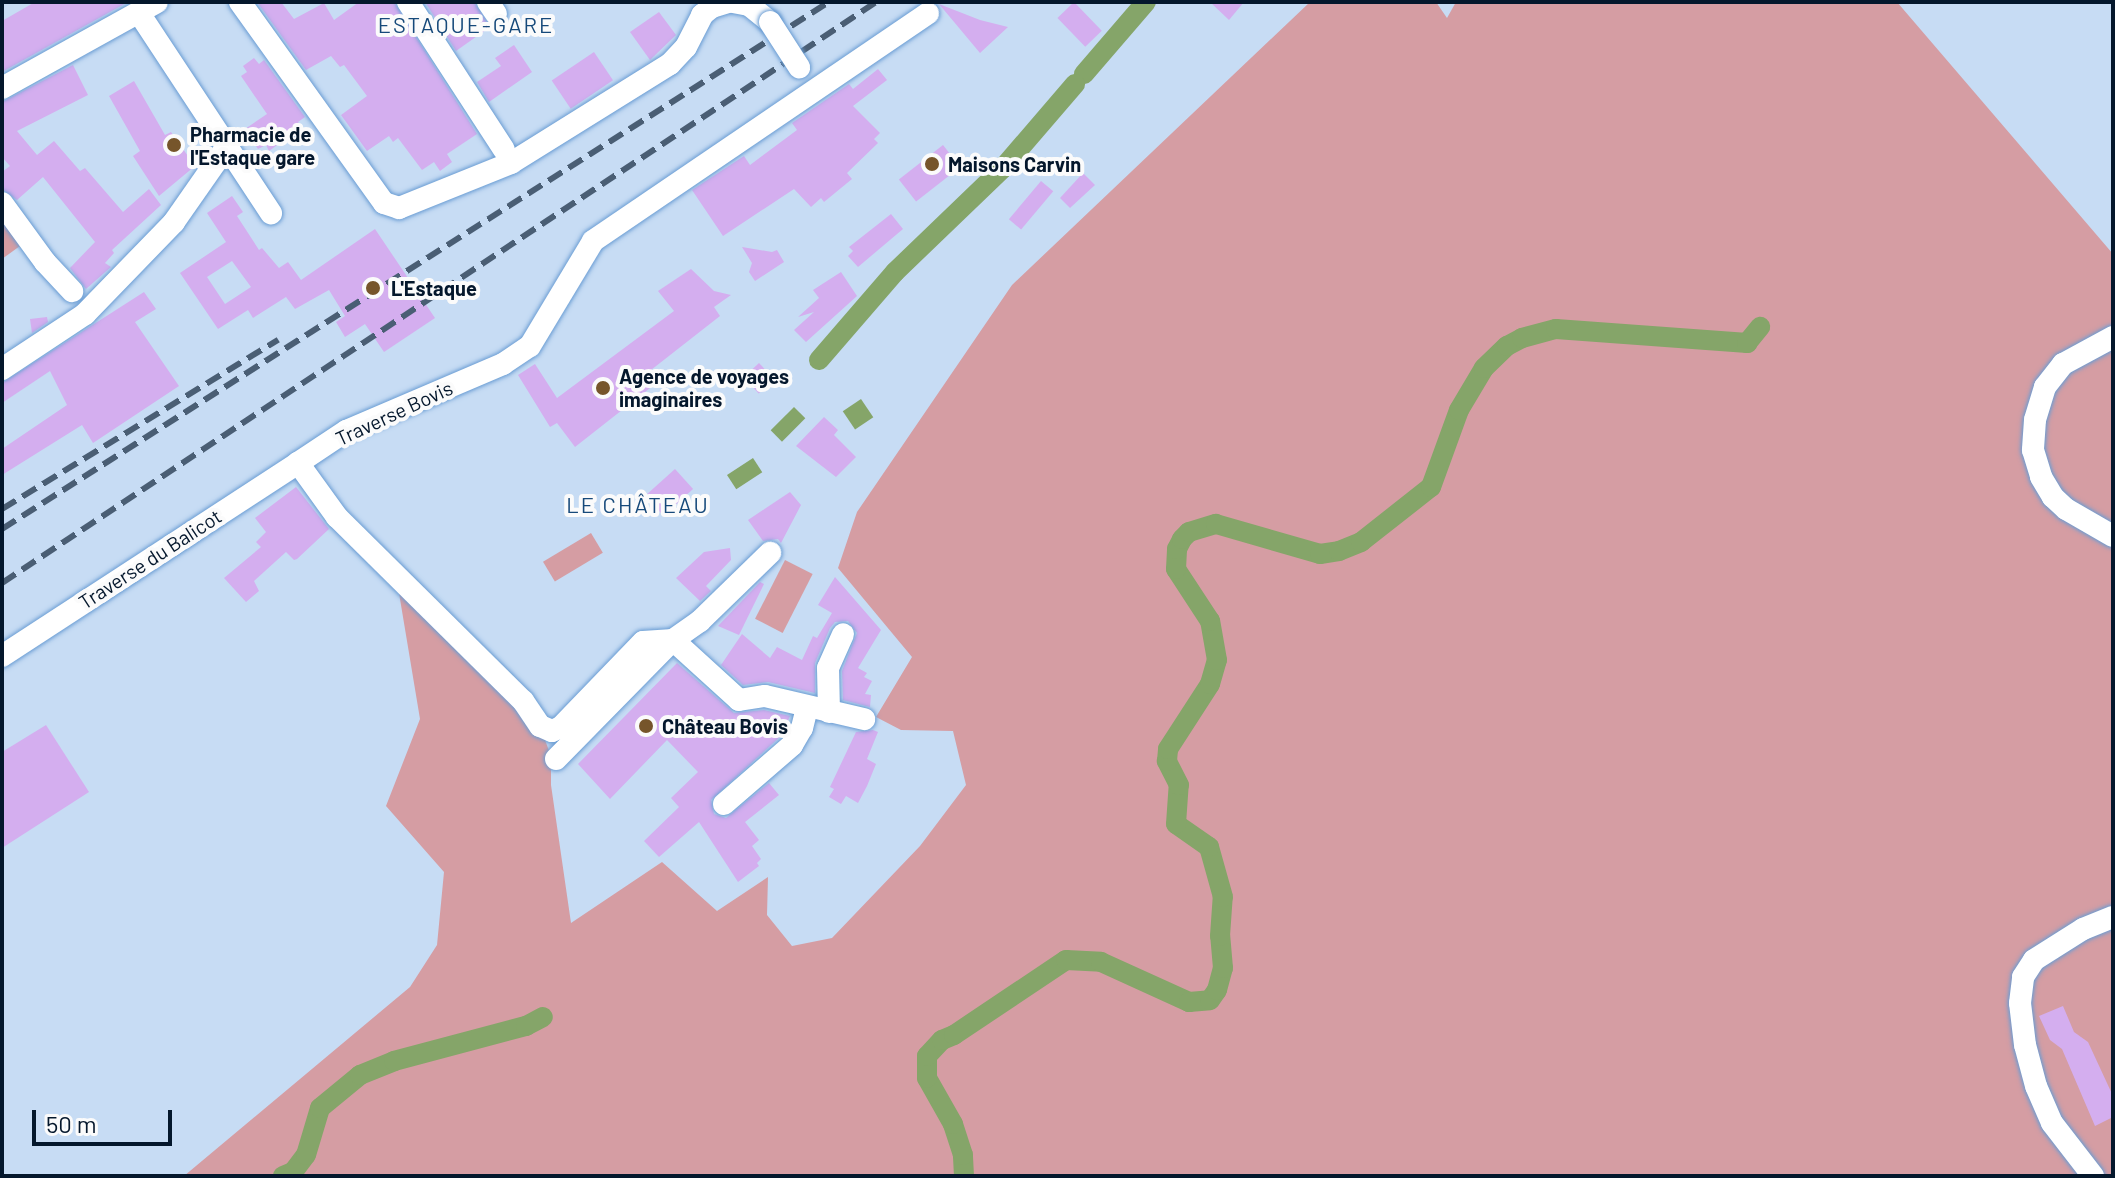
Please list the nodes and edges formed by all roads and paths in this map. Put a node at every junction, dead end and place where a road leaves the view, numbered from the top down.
1 (240, 2) edge
2 (408, 2) edge
3 (731, 2) edge
4 (148, 8) edge
5 (928, 13) dead end
6 (2, 88) edge
7 (813, 89) junction
8 (227, 146) junction
9 (504, 150) dead end
10 (2, 203) edge
11 (271, 213) dead end
12 (72, 291) dead end
13 (2113, 337) edge
14 (2, 369) edge
15 (298, 463) junction
16 (2113, 536) edge
17 (770, 553) dead end
18 (843, 634) dead end
19 (673, 640) junction
20 (2, 656) edge
21 (807, 708) junction
22 (829, 712) junction
23 (864, 719) dead end
24 (556, 759) dead end
25 (724, 804) dead end
26 (2113, 917) edge
27 (2093, 1176) edge

1 - 3 street
2 - 9 street
3 - 7 street, bridge
4 - 6 street
4 - 8 street
5 - 7 street, Traverse Bovis
7 - 15 street, Traverse Bovis
8 - 11 street
8 - 14 street
10 - 12 street
13 - 16 street
15 - 19 street
15 - 20 street, Traverse du Balicot
17 - 19 street
18 - 22 street
19 - 21 street
19 - 24 street
21 - 22 street
21 - 25 street
22 - 23 street
26 - 27 street

